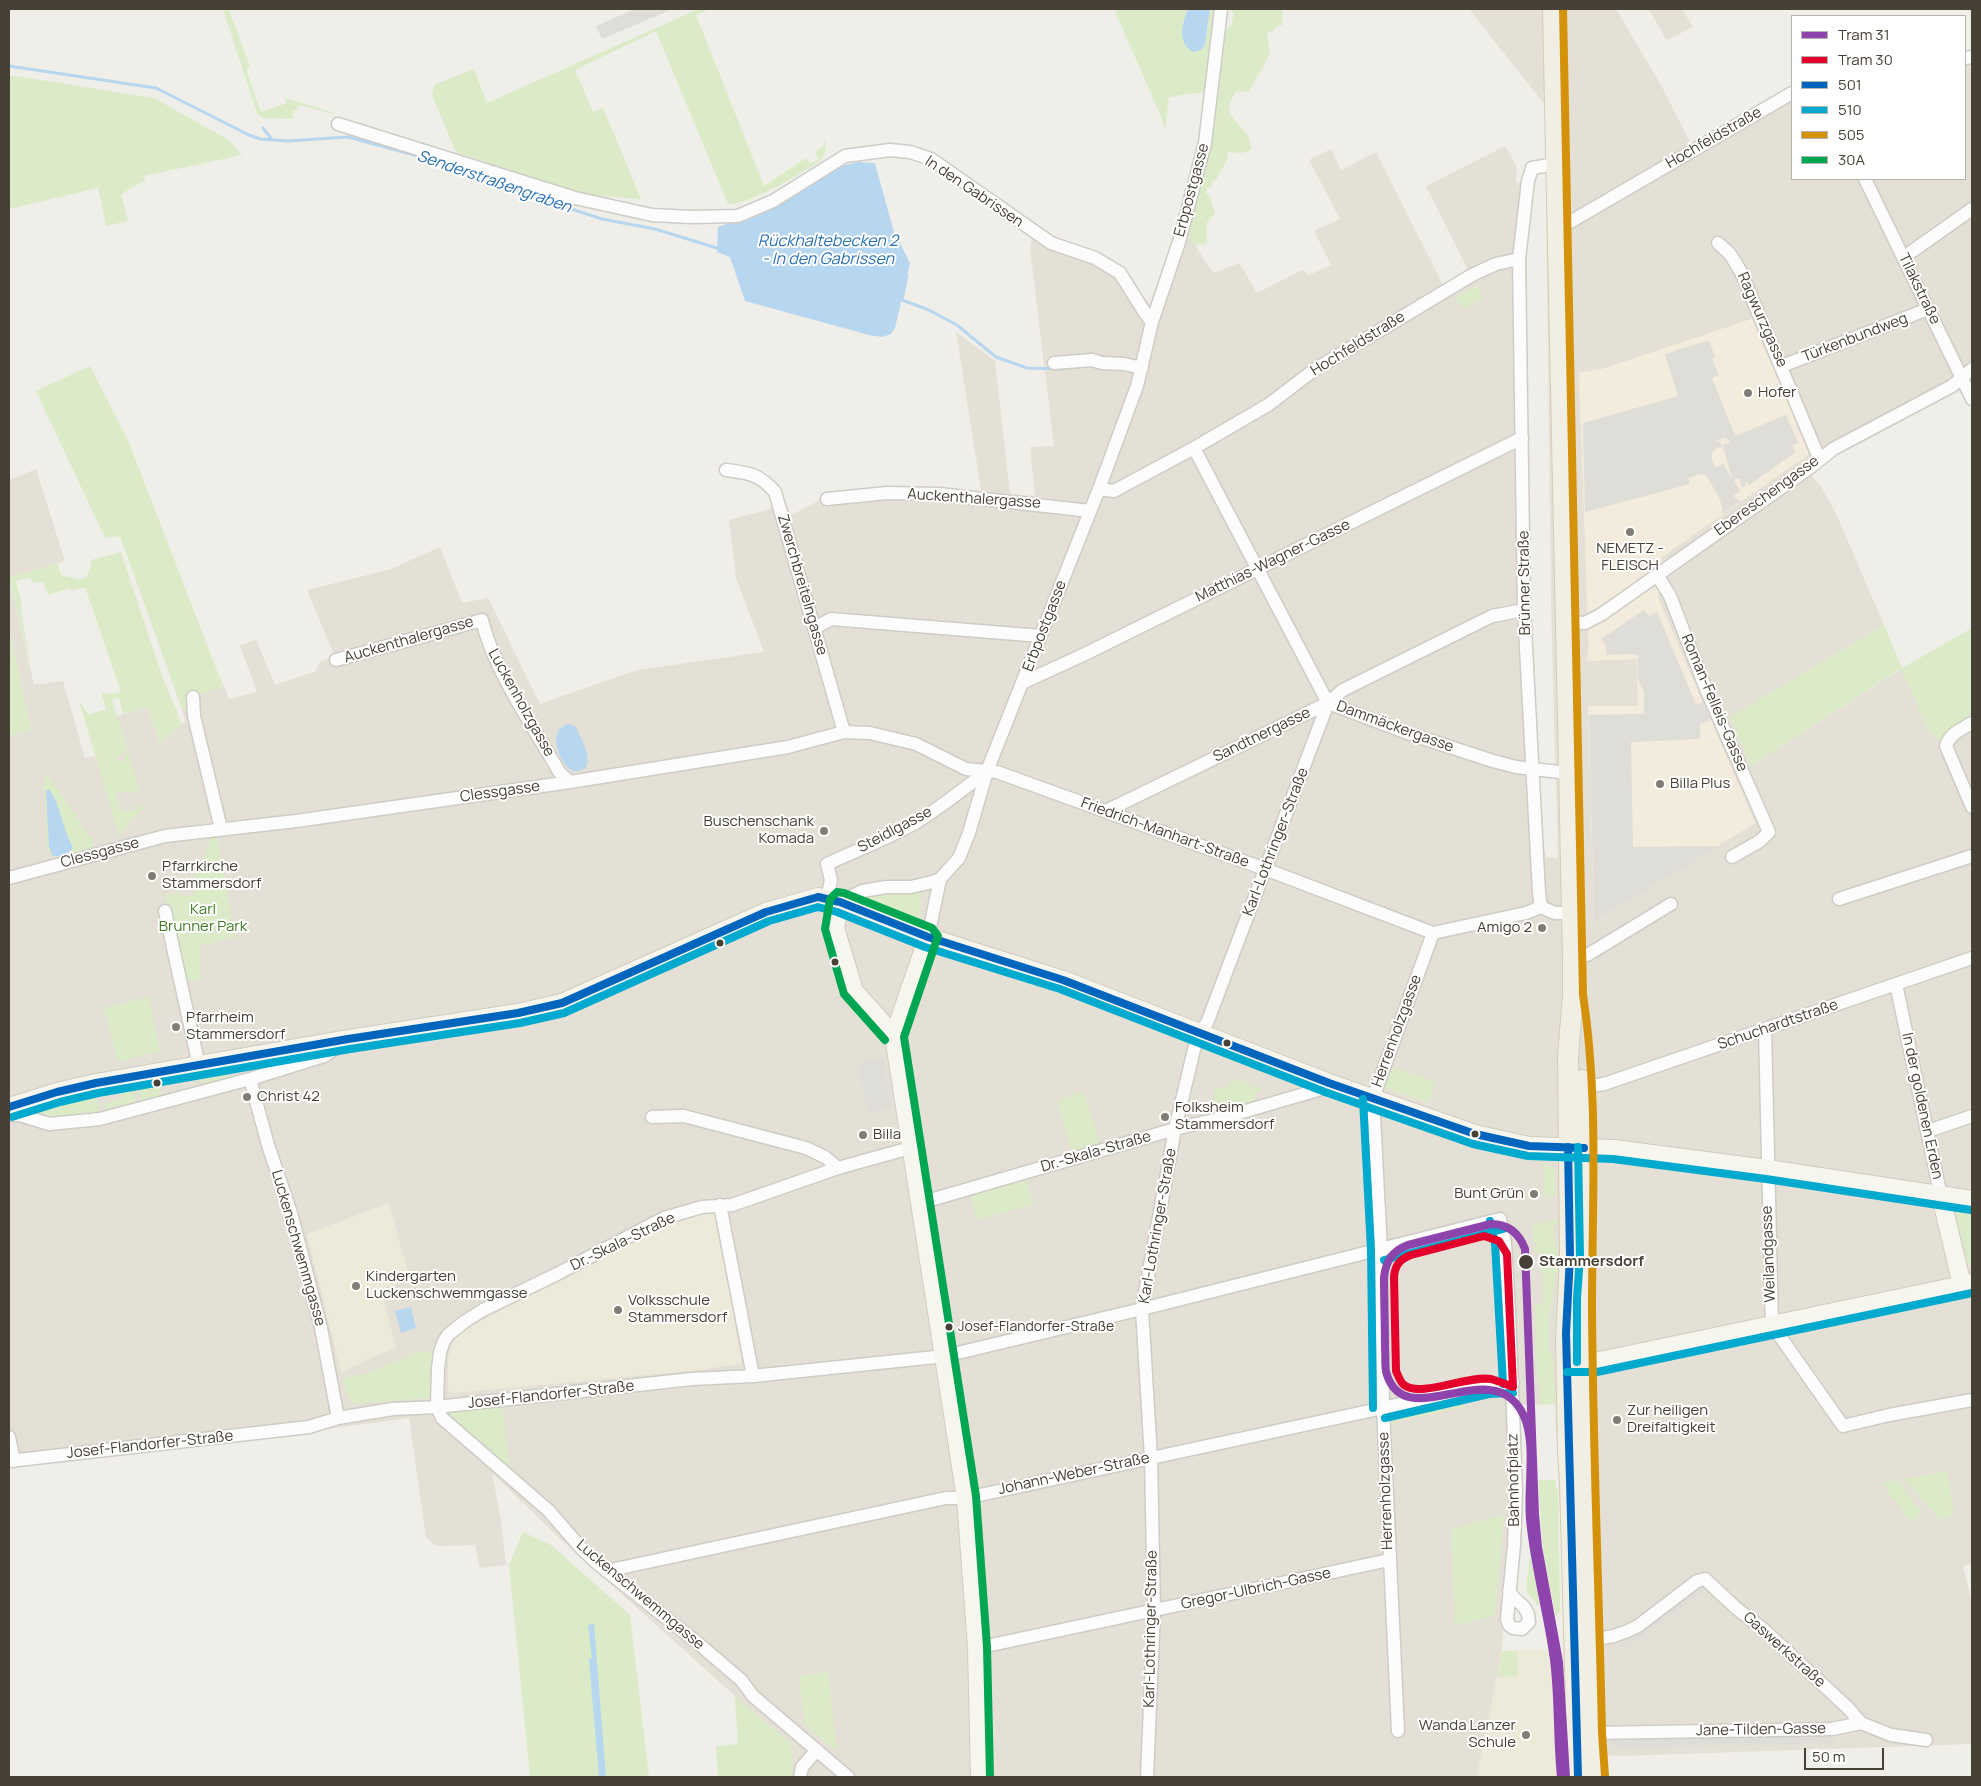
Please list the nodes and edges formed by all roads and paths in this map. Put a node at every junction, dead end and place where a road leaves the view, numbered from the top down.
1 (1220, 9) edge
2 (1552, 9) edge
3 (1791, 94) edge
4 (338, 124) dead end
5 (1555, 164) junction
6 (1866, 180) edge
7 (1972, 209) edge
8 (1557, 224) junction
9 (1718, 243) dead end
10 (1904, 257) junction
11 (1519, 259) junction
12 (1928, 309) junction
13 (1152, 322) junction
14 (1054, 363) dead end
15 (1782, 366) junction
16 (1142, 368) junction
17 (1967, 373) edge
18 (1972, 399) edge
19 (1522, 438) junction
20 (1194, 448) junction
21 (1820, 458) junction
22 (726, 470) dead end
23 (1099, 489) junction
24 (827, 499) dead end
25 (1090, 511) junction
26 (1258, 569) junction
27 (1657, 574) junction
28 (1524, 610) junction
29 (482, 620) joint
30 (1566, 622) junction
31 (815, 628) junction
32 (1041, 636) junction
33 (336, 660) dead end
34 (1024, 682) junction
35 (193, 697) dead end
36 (1328, 703) junction
37 (1972, 723) edge
38 (844, 732) junction
39 (1533, 769) junction
40 (987, 771) junction
41 (1568, 773) junction
42 (570, 782) junction
43 (1972, 807) edge
44 (1106, 811) junction
45 (221, 829) junction
46 (1972, 856) edge
47 (1732, 857) dead end
48 (1265, 869) junction
49 (9, 878) edge
50 (940, 879) junction
51 (1840, 899) dead end
52 (833, 900) junction
53 (1671, 904) dead end
54 (1541, 907) junction
55 (165, 911) dead end
56 (1572, 913) junction
57 (1433, 933) junction
58 (928, 937) junction
59 (1972, 958) edge
60 (1574, 959) junction
61 (1896, 984) junction
62 (1573, 996) junction
63 (1765, 1029) junction
64 (1198, 1033) junction
65 (894, 1036) junction
66 (348, 1039) junction
67 (199, 1066) junction
68 (250, 1079) junction
69 (1330, 1083) junction
70 (1582, 1086) junction
71 (1373, 1098) junction
72 (9, 1107) edge
73 (9, 1115) edge
74 (1972, 1116) edge
75 (652, 1117) dead end
76 (1175, 1130) junction
77 (1928, 1131) junction
78 (1576, 1147) junction
79 (910, 1148) junction
80 (838, 1168) junction
81 (1767, 1169) junction
82 (1942, 1196) junction
83 (1972, 1200) edge
84 (920, 1203) junction
85 (720, 1205) junction
86 (1500, 1219) joint
87 (1380, 1250) junction
88 (1967, 1284) edge
89 (1142, 1309) junction
90 (1772, 1325) junction
91 (945, 1356) junction
92 (1575, 1362) junction
93 (753, 1376) junction
94 (1513, 1383) junction
95 (1972, 1400) edge
96 (437, 1407) junction
97 (1383, 1408) junction
98 (338, 1418) junction
99 (9, 1436) edge
100 (1151, 1458) junction
101 (11, 1461) edge
102 (966, 1498) junction
103 (1389, 1560) junction
104 (606, 1570) junction
105 (1509, 1592) dead end
106 (1154, 1611) junction
107 (1582, 1639) junction
108 (977, 1648) junction
109 (1861, 1723) junction
110 (1398, 1731) dead end
111 (1592, 1733) junction
112 (1926, 1740) dead end
113 (817, 1750) junction
114 (800, 1777) edge
115 (848, 1777) edge
116 (980, 1777) edge
117 (1148, 1777) edge
118 (1578, 1777) edge
119 (1595, 1777) edge

1 - 13 street, Erbpostgasse
2 - 5 main road
3 - 8 street, Hochfeldstraße
4 - 13 street, In den Gabrissen
5 - 8 main road
5 - 11 street
6 - 10 street, Tilakstraße
7 - 10 street
8 - 30 main road
9 - 15 street, Ragwurzgasse
10 - 12 street, Tilakstraße
11 - 19 street, Brünner Straße
11 - 20 street, Hochfeldstraße
12 - 15 street, Türkenbundweg
12 - 17 street, Tilakstraße
13 - 16 street, Erbpostgasse
14 - 16 street
15 - 21 street, Ragwurzgasse
16 - 23 street, Erbpostgasse
17 - 18 street, Tilakstraße
17 - 21 street, Ebereschengasse
19 - 26 street, Matthias-Wagner-Gasse
19 - 28 street, Brünner Straße
20 - 23 street, Hochfeldstraße
20 - 26 street, Dammäckergasse
21 - 27 street, Ebereschengasse
22 - 31 street, Zwerchbreitelngasse
23 - 25 street, Erbpostgasse
24 - 25 street, Auckenthalergasse
25 - 32 street, Erbpostgasse
26 - 34 street, Matthias-Wagner-Gasse
26 - 36 street, Dammäckergasse
27 - 30 street, Ebereschengasse
27 - 47 street, Roman-Felleis-Gasse
28 - 36 street, Sandtnergasse
28 - 39 street, Brünner Straße
29 - 33 street, Auckenthalergasse
29 - 42 street, Luckenholzgasse
30 - 41 main road
31 - 32 street
31 - 38 street, Zwerchbreitelngasse
32 - 34 street, Erbpostgasse
34 - 40 street, Erbpostgasse
35 - 45 street
36 - 39 street, Dammäckergasse
36 - 44 street, Sandtnergasse
36 - 48 street, Karl-Lothringer-Straße
37 - 43 street
38 - 40 street, Clessgasse
38 - 42 street, Clessgasse
39 - 41 street, Dammäckergasse
39 - 54 street, Brünner Straße
40 - 44 street, Friedrich-Manhart-Straße
40 - 50 street, Erbpostgasse
40 - 52 street, Steidlgasse
41 - 56 main road
42 - 45 street, Clessgasse
44 - 48 street, Friedrich-Manhart-Straße
45 - 49 street, Clessgasse
46 - 51 street
48 - 57 street, Friedrich-Manhart-Straße
48 - 64 street, Karl-Lothringer-Straße
50 - 52 street
50 - 58 street
52 - 58 main road
52 - 65 main road
52 - 66 main road
53 - 60 street
54 - 56 street
54 - 57 street
55 - 67 street
56 - 60 main road
57 - 71 street, Herrenholzgasse
58 - 64 main road
58 - 65 main road
59 - 61 street, Schuchardtstraße
60 - 62 main road
61 - 63 street, Schuchardtstraße
61 - 77 street, In der goldenen Erden
62 - 70 main road
62 - 78 main road
63 - 70 street, Schuchardtstraße
63 - 81 street, Weilandgasse
64 - 69 main road
64 - 76 street, Karl-Lothringer-Straße
65 - 79 main road
66 - 67 main road
66 - 68 street
67 - 72 main road
68 - 73 street
68 - 98 street, Luckenschwemmgasse
69 - 71 main road
69 - 76 street, Dr.-Skala-Straße
70 - 78 main road
71 - 78 main road
71 - 87 street, Herrenholzgasse
74 - 77 street
75 - 80 street
76 - 84 street, Dr.-Skala-Straße
76 - 89 street, Karl-Lothringer-Straße
77 - 82 street, In der goldenen Erden
78 - 81 main road
78 - 92 main road
79 - 80 street, Dr.-Skala-Straße
79 - 84 main road
80 - 85 street, Dr.-Skala-Straße
81 - 82 main road
81 - 90 street, Weilandgasse
82 - 83 main road
82 - 88 main road, In der goldenen Erden
84 - 91 main road
85 - 93 street
85 - 96 street, Dr.-Skala-Straße
86 - 87 street, Josef-Flandorfer-Straße
86 - 94 street, Bahnhofplatz
87 - 89 street, Josef-Flandorfer-Straße
87 - 97 street, Herrenholzgasse
88 - 90 main road
89 - 91 street, Josef-Flandorfer-Straße
89 - 100 street, Karl-Lothringer-Straße
90 - 92 main road
90 - 95 street
91 - 93 street, Josef-Flandorfer-Straße
91 - 102 main road
92 - 107 main road
93 - 96 street, Josef-Flandorfer-Straße
94 - 97 street, Johann-Weber-Straße
94 - 105 street, Bahnhofplatz
96 - 98 street, Josef-Flandorfer-Straße
96 - 104 street, Luckenschwemmgasse
97 - 100 street, Johann-Weber-Straße
97 - 103 street, Herrenholzgasse
98 - 101 street, Josef-Flandorfer-Straße
99 - 101 street
100 - 102 street, Johann-Weber-Straße
100 - 106 street, Karl-Lothringer-Straße
102 - 104 street, Johann-Weber-Straße
102 - 108 main road
103 - 106 street, Gregor-Ulbrich-Gasse
103 - 110 street, Herrenholzgasse
104 - 113 street, Luckenschwemmgasse
106 - 108 street, Gregor-Ulbrich-Gasse
106 - 117 street, Karl-Lothringer-Straße
107 - 109 street, Gaswerkstraße
107 - 111 main road
107 - 118 main road
108 - 116 main road
109 - 111 street, Jane-Tilden-Gasse
109 - 112 street
111 - 119 main road
113 - 114 street
113 - 115 street, Luckenschwemmgasse

